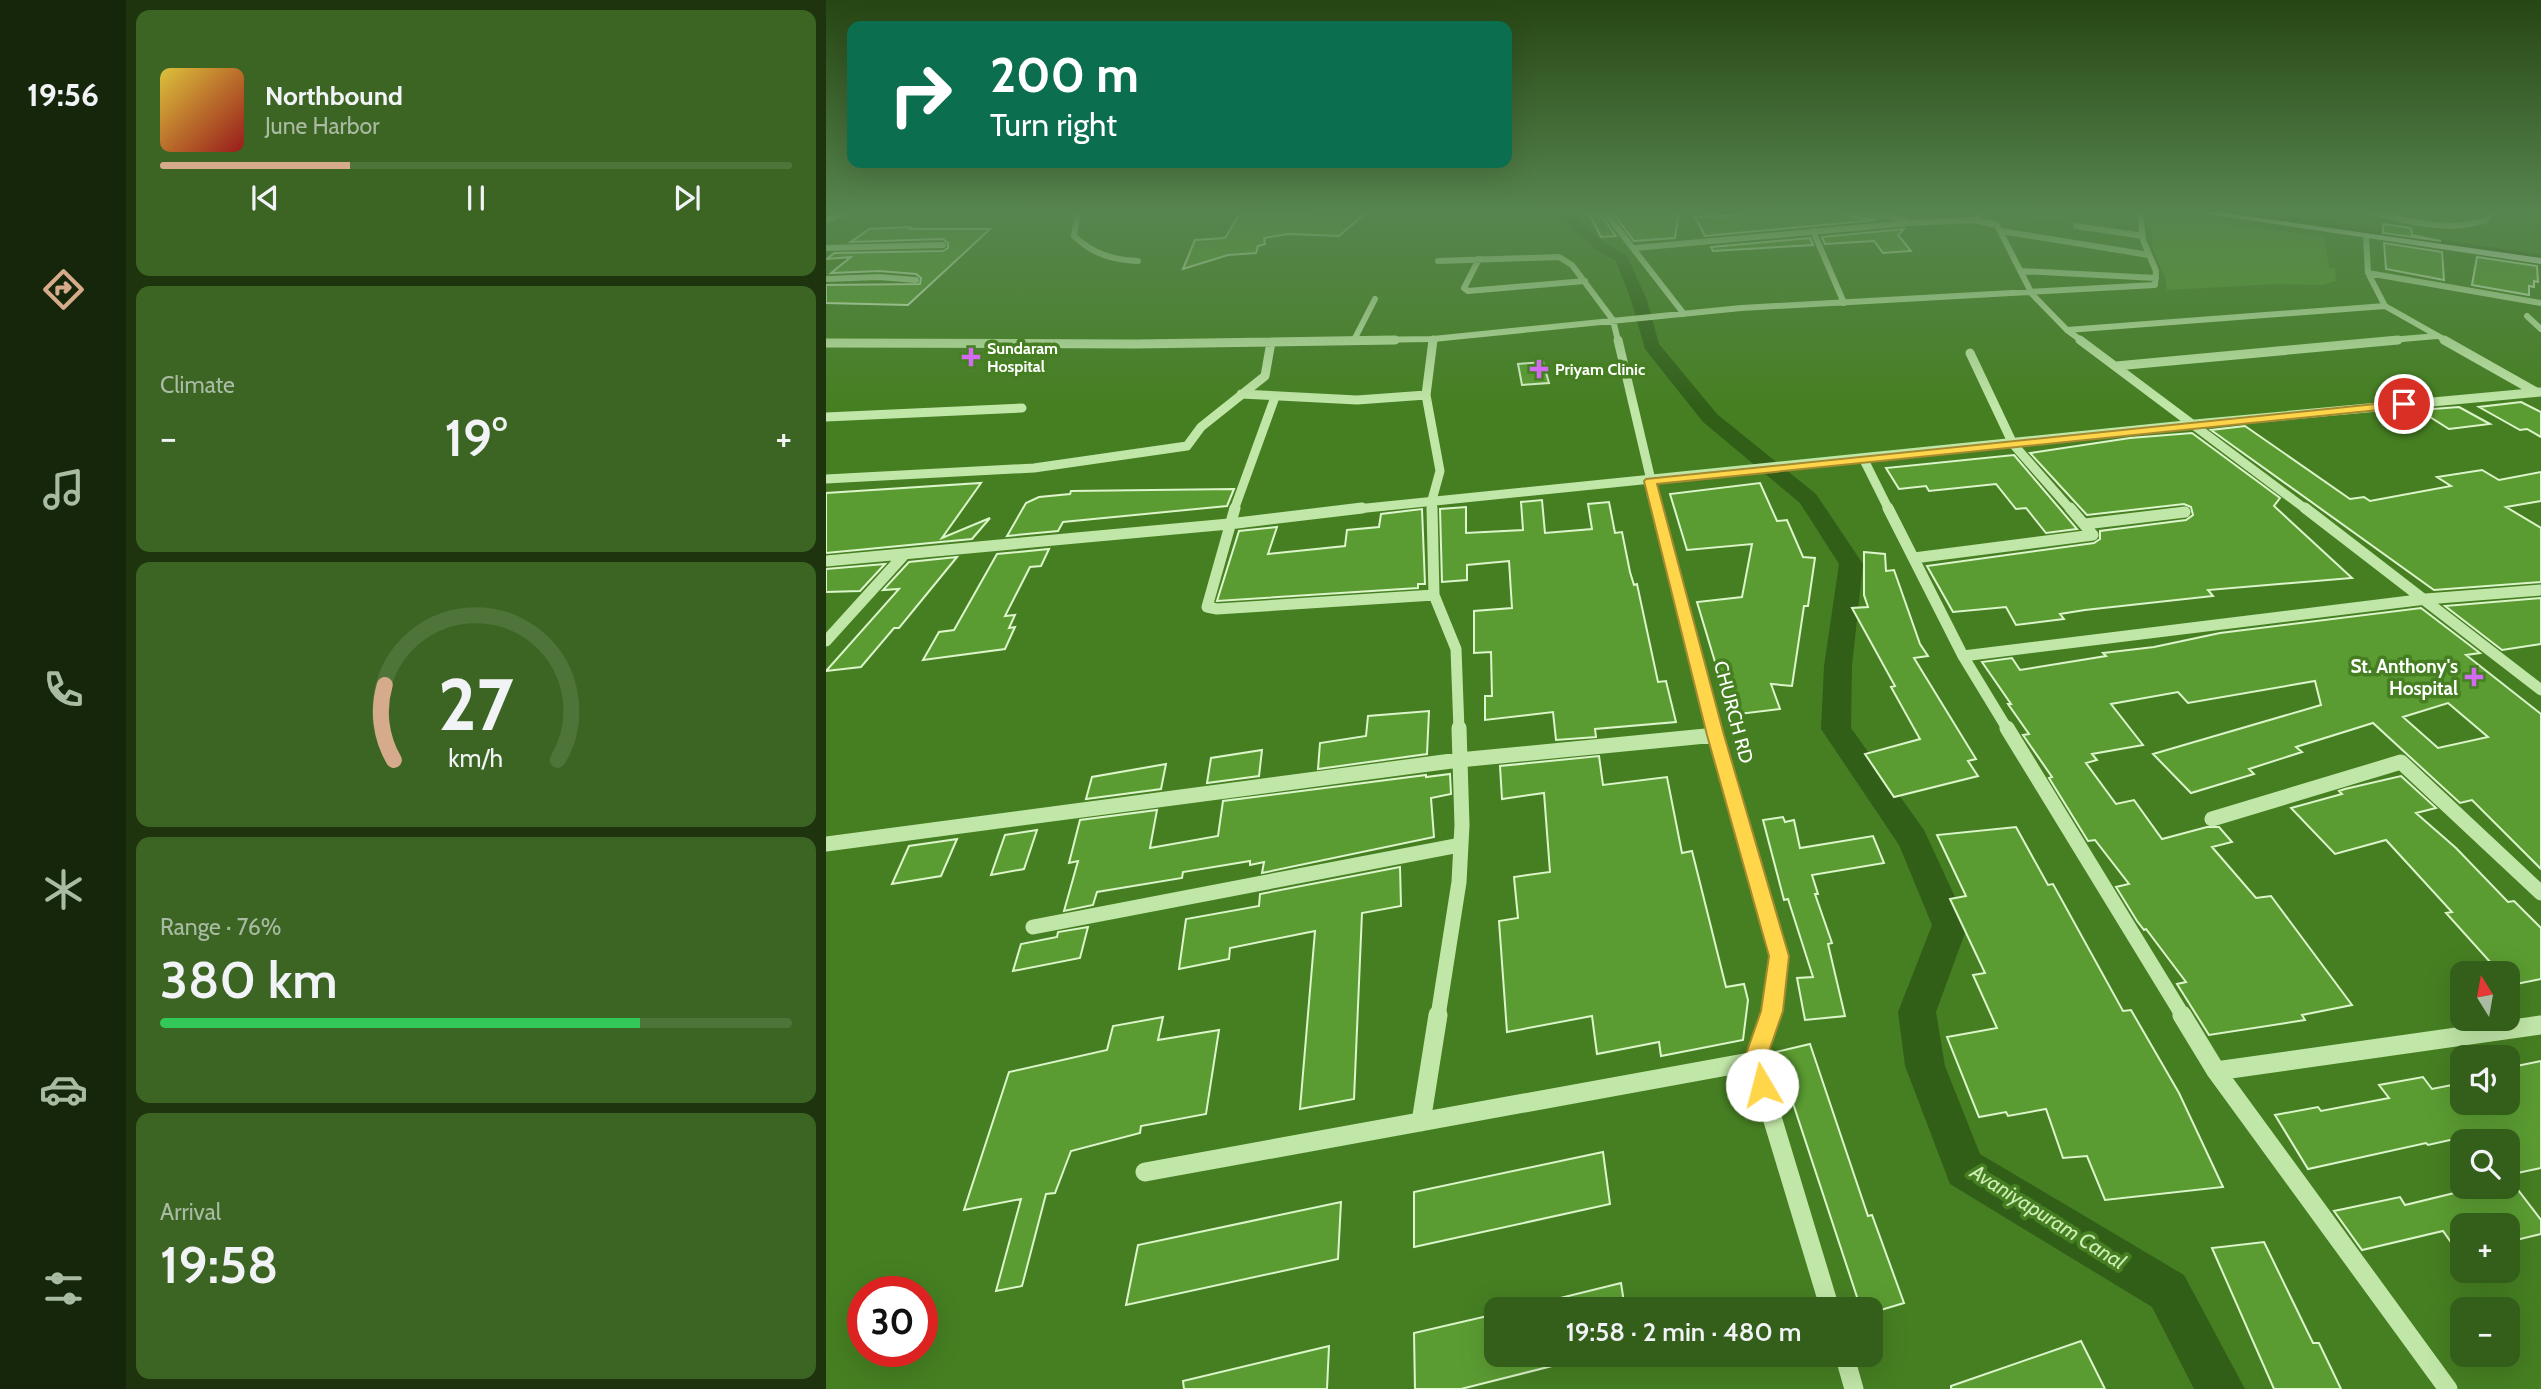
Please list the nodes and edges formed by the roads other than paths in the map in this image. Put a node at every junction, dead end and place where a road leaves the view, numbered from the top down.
1 (1470, 276) edge
2 (1581, 276) edge
3 (1655, 276) edge
4 (1832, 276) edge
5 (2023, 276) edge
6 (2114, 276) edge
7 (2369, 276) edge
8 (2384, 276) edge
9 (2156, 278) joint
10 (826, 279) edge
11 (916, 280) dead end
12 (1585, 281) junction
13 (2032, 294) junction
14 (1376, 299) dead end
15 (1844, 303) junction
16 (2541, 303) edge
17 (2385, 306) junction
18 (1684, 314) junction
19 (2527, 316) dead end
20 (1651, 317) joint
21 (1633, 318) joint
22 (1613, 320) junction
23 (2541, 329) edge
24 (2067, 330) junction
25 (2437, 336) junction
26 (1433, 339) junction
27 (1354, 340) junction
28 (1271, 342) junction
29 (826, 343) edge
30 (1970, 353) dead end
31 (2116, 366) junction
32 (2539, 393) edge
33 (1241, 394) junction
34 (1426, 395) junction
35 (1275, 397) junction
36 (1022, 408) dead end
37 (826, 417) edge
38 (2194, 424) junction
39 (2013, 444) junction
40 (1864, 460) junction
41 (826, 479) edge
42 (1650, 481) junction
43 (1432, 500) junction
44 (2185, 513) dead end
45 (1230, 524) junction
46 (2085, 524) junction
47 (903, 556) junction
48 (1914, 558) junction
49 (826, 561) edge
50 (2541, 590) edge
51 (1434, 594) junction
52 (2426, 599) junction
53 (826, 641) edge
54 (1963, 656) junction
55 (2541, 690) edge
56 (1716, 735) junction
57 (1459, 760) junction
58 (2212, 819) dead end
59 (826, 844) edge
60 (1460, 845) junction
61 (2541, 893) edge
62 (1033, 927) dead end
63 (2541, 1025) edge
64 (1755, 1060) junction
65 (2216, 1071) junction
66 (1421, 1122) junction
67 (1145, 1172) dead end
68 (1826, 1297) edge
69 (1848, 1367) edge
70 (1854, 1389) edge
71 (2448, 1389) edge

1 - 12 street
2 - 12 street, CHURCH RD
3 - 18 street
4 - 15 street
5 - 13 street
6 - 9 street
7 - 17 street
8 - 16 street
9 - 13 street
10 - 11 street
12 - 22 street, CHURCH RD
13 - 15 street
13 - 24 street
14 - 27 street
15 - 18 street
17 - 24 street
17 - 25 street
18 - 20 street
19 - 23 street
20 - 21 street
21 - 22 street
22 - 26 street
22 - 42 street, CHURCH RD
24 - 31 street
25 - 31 street
25 - 32 street
26 - 27 street
26 - 34 street
27 - 28 street
28 - 29 street
28 - 33 street
30 - 39 street
31 - 38 street
32 - 38 street
33 - 35 street
33 - 41 street
34 - 35 street
34 - 43 street
35 - 45 street
36 - 37 street
38 - 39 street
38 - 52 street
39 - 40 street
39 - 46 street
40 - 42 street
40 - 48 street
42 - 43 street
42 - 56 street, CHURCH RD
43 - 45 street
43 - 51 street
44 - 46 street
45 - 47 street
45 - 51 street
46 - 48 street
47 - 49 street
47 - 53 street
48 - 54 street
50 - 52 street
51 - 57 street
52 - 54 street
52 - 55 street
54 - 65 street
56 - 57 street
56 - 64 street, CHURCH RD
57 - 59 street
57 - 60 street
58 - 61 street
60 - 62 street
60 - 66 street
63 - 65 street
64 - 66 street
64 - 68 street
65 - 71 street
66 - 67 street
69 - 70 street

